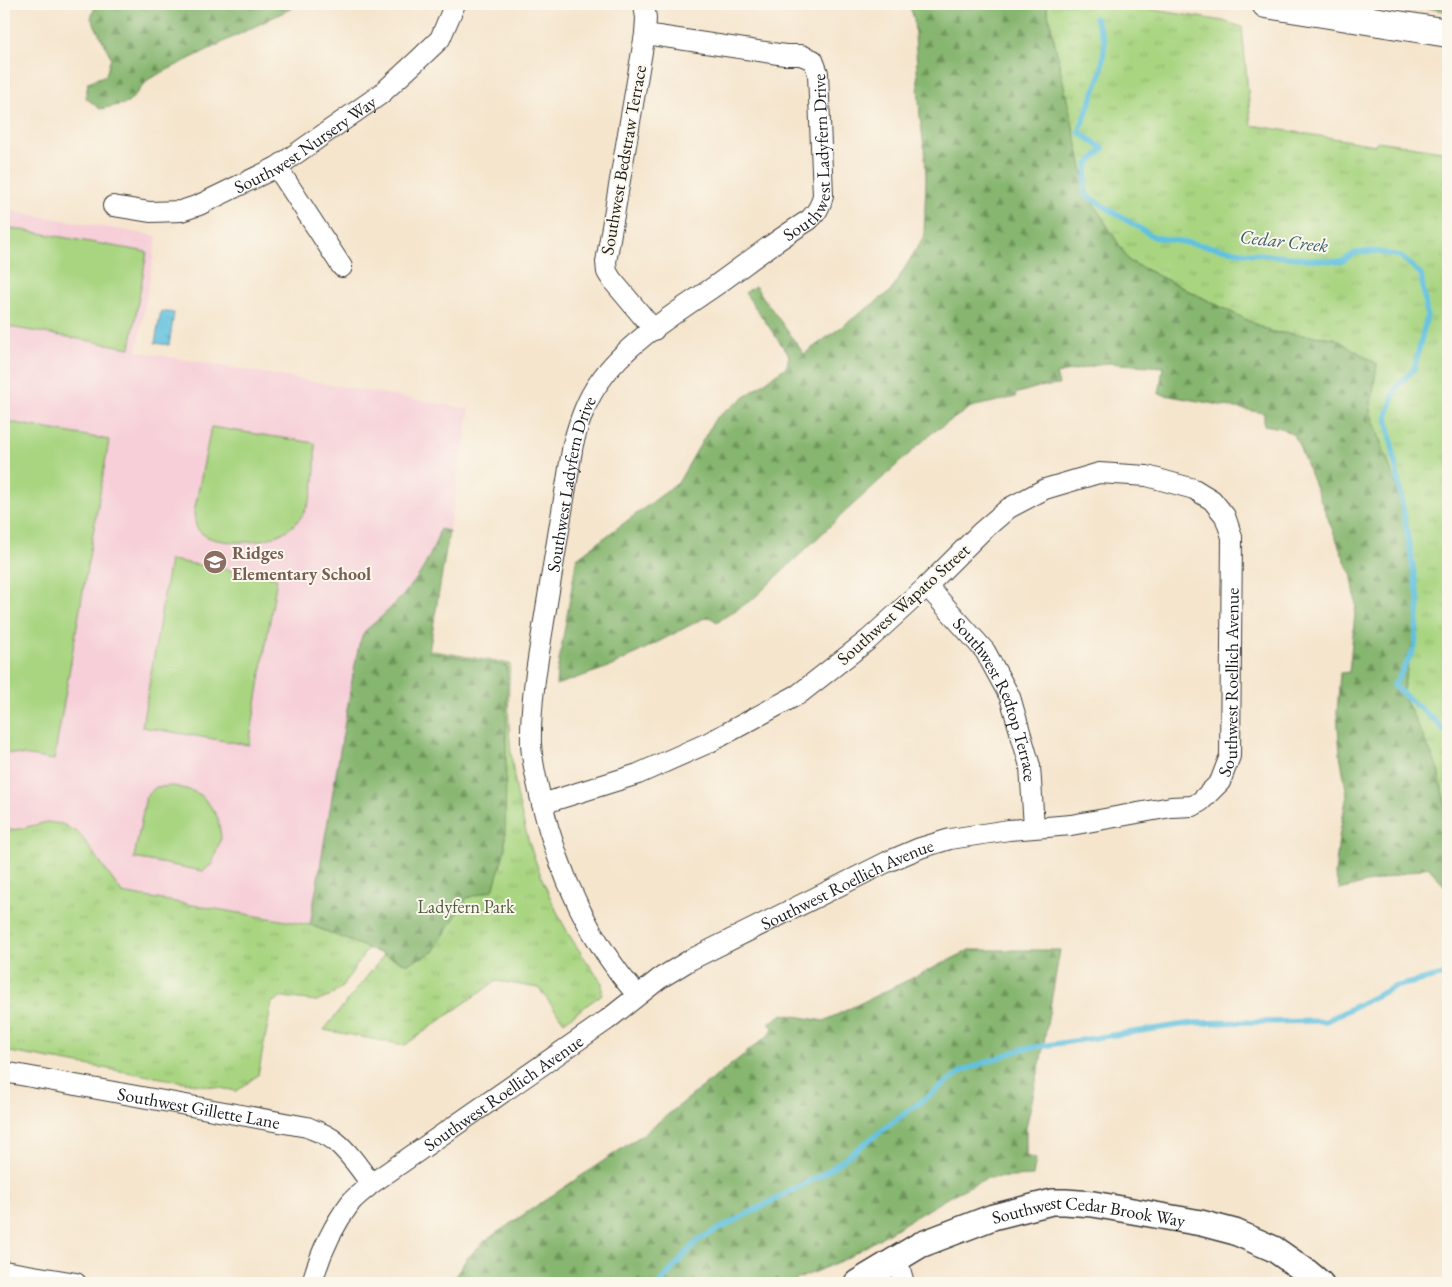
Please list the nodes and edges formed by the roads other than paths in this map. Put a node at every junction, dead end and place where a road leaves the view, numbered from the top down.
1 (455, 4) edge
2 (644, 4) edge
3 (1266, 4) edge
4 (1448, 33) edge
5 (644, 34) junction
6 (277, 167) junction
7 (113, 206) dead end
8 (342, 267) dead end
9 (654, 330) junction
10 (1212, 500) joint
11 (927, 586) junction
12 (542, 804) junction
13 (1034, 827) junction
14 (638, 995) junction
15 (4, 1072) edge
16 (372, 1184) junction
17 (896, 1259) junction
18 (4, 1271) edge
19 (76, 1283) edge
20 (312, 1283) edge
21 (857, 1283) edge
22 (904, 1283) edge
23 (1320, 1283) edge

1 - 6 street, Southwest Nursery Way
2 - 5 street, Southwest Bedstraw Terrace
3 - 4 main road
5 - 9 street, Southwest Bedstraw Terrace
5 - 9 street, Southwest Ladyfern Drive
6 - 7 street, Southwest Nursery Way
6 - 8 street
9 - 12 street, Southwest Ladyfern Drive
10 - 11 street, Southwest Wapato Street
10 - 13 street, Southwest Roellich Avenue
11 - 12 street, Southwest Wapato Street
11 - 13 street, Southwest Redtop Terrace
12 - 14 street, Southwest Ladyfern Drive
13 - 14 street, Southwest Roellich Avenue
14 - 16 street, Southwest Roellich Avenue
15 - 16 street, Southwest Gillette Lane
16 - 20 street, Southwest Roellich Avenue
17 - 21 street, Southwest Cedar Brook Way
17 - 22 street
17 - 23 street, Southwest Cedar Brook Way
18 - 19 street

